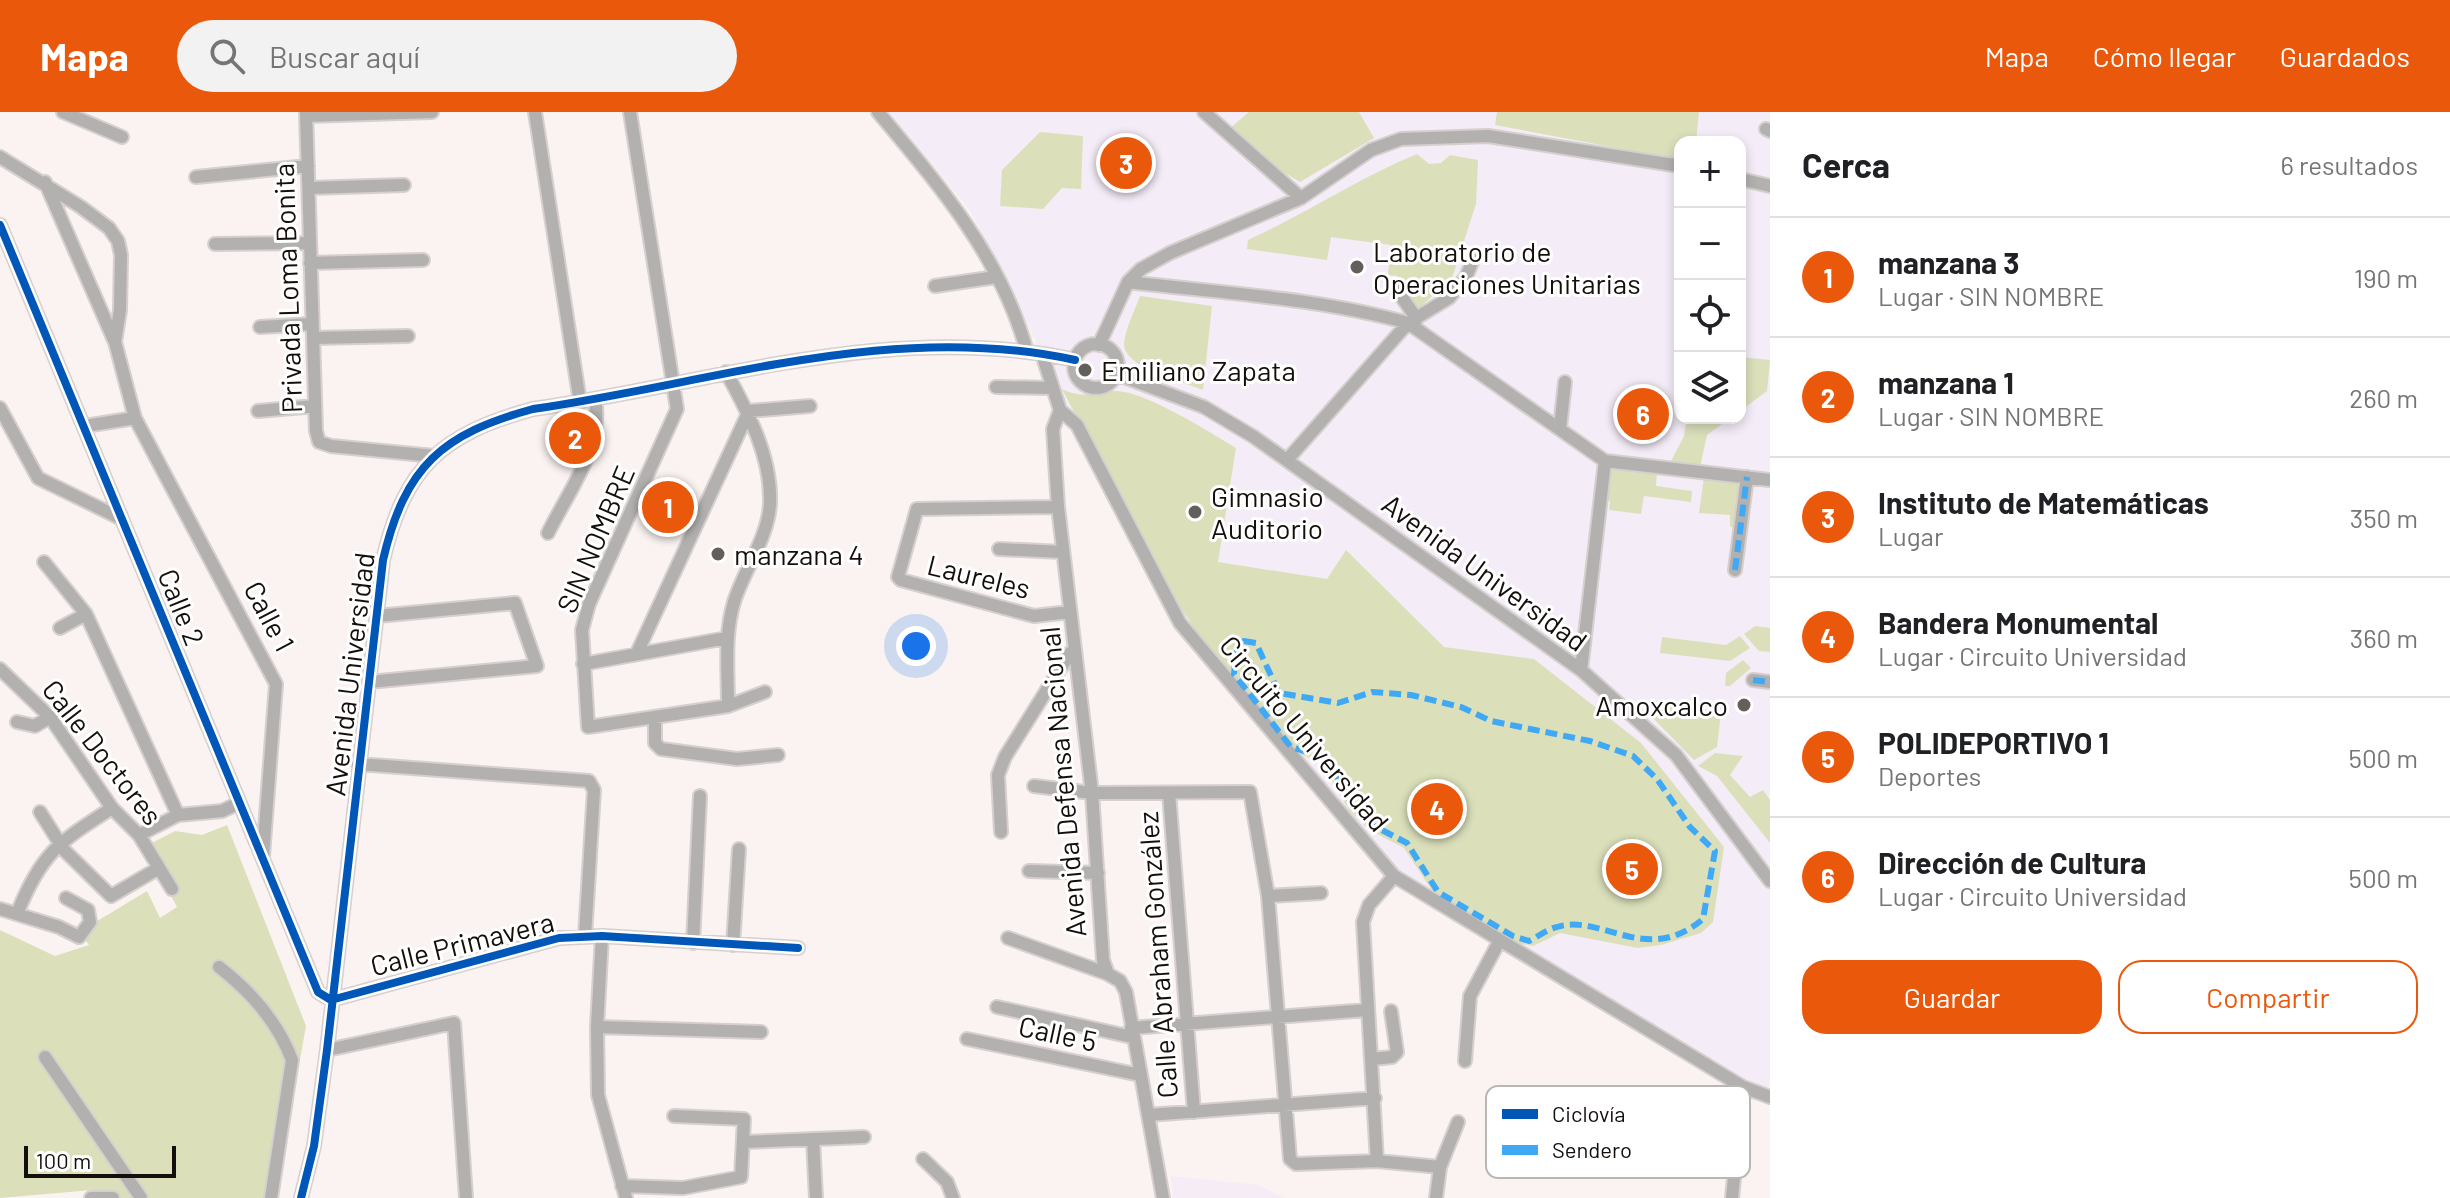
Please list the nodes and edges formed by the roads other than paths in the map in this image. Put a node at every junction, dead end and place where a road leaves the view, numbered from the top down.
1 (432, 112) edge
2 (535, 112) edge
3 (630, 112) edge
4 (878, 112) edge
5 (1204, 112) edge
6 (70, 113) edge
7 (306, 114) edge
8 (122, 137) dead end
9 (0, 157) edge
10 (1674, 165) edge
11 (308, 166) junction
12 (196, 177) dead end
13 (1746, 180) edge
14 (45, 182) junction
15 (404, 185) dead end
16 (1770, 186) edge
17 (309, 188) junction
18 (1301, 198) junction
19 (0, 225) edge
20 (309, 243) junction
21 (215, 244) dead end
22 (423, 260) dead end
23 (1473, 260) dead end
24 (310, 263) junction
25 (996, 277) junction
26 (1128, 282) junction
27 (935, 286) dead end
28 (1394, 286) dead end
29 (1412, 321) junction
30 (312, 324) junction
31 (260, 327) dead end
32 (408, 336) dead end
33 (313, 338) junction
34 (115, 342) junction
35 (1099, 345) junction
36 (1027, 352) junction
37 (1042, 354) junction
38 (1075, 360) junction
39 (726, 372) junction
40 (1116, 374) junction
41 (1565, 382) dead end
42 (672, 385) junction
43 (996, 387) dead end
44 (1052, 388) junction
45 (595, 399) junction
46 (580, 402) junction
47 (315, 406) junction
48 (810, 406) dead end
49 (0, 408) edge
50 (1060, 410) junction
51 (258, 411) dead end
52 (749, 411) junction
53 (135, 418) junction
54 (85, 426) junction
55 (1560, 428) junction
56 (5, 434) edge
57 (434, 456) junction
58 (1287, 460) junction
59 (1605, 461) junction
60 (1747, 477) junction
61 (1770, 480) edge
62 (1058, 507) junction
63 (122, 519) junction
64 (548, 533) dead end
65 (999, 549) dead end
66 (1062, 552) junction
67 (44, 562) dead end
68 (1735, 570) dead end
69 (1070, 612) junction
70 (86, 614) junction
71 (377, 616) junction
72 (60, 628) dead end
73 (727, 638) junction
74 (637, 653) junction
75 (1070, 653) dead end
76 (583, 664) junction
77 (2, 670) edge
78 (1581, 670) junction
79 (1753, 680) dead end
80 (369, 682) junction
81 (1770, 682) edge
82 (765, 692) dead end
83 (728, 706) junction
84 (50, 717) junction
85 (655, 719) junction
86 (17, 722) dead end
87 (778, 755) dead end
88 (358, 764) junction
89 (1034, 786) dead end
90 (1092, 793) junction
91 (1169, 793) junction
92 (700, 796) dead end
93 (239, 803) junction
94 (112, 808) junction
95 (40, 812) dead end
96 (178, 815) junction
97 (1001, 832) dead end
98 (139, 835) junction
99 (59, 841) junction
100 (739, 849) dead end
101 (263, 859) junction
102 (159, 868) junction
103 (1029, 871) dead end
104 (1098, 873) junction
105 (1767, 875) edge
106 (1394, 876) junction
107 (172, 889) dead end
108 (1321, 893) dead end
109 (1268, 896) junction
110 (66, 898) dead end
111 (0, 909) edge
112 (17, 914) junction
113 (585, 936) junction
114 (602, 936) junction
115 (1008, 938) dead end
116 (1500, 940) junction
117 (693, 943) junction
118 (733, 945) junction
119 (798, 948) dead end
120 (219, 967) dead end
121 (1108, 974) junction
122 (331, 1000) junction
123 (997, 1007) dead end
124 (1367, 1010) junction
125 (1391, 1011) dead end
126 (1277, 1017) junction
127 (1185, 1024) junction
128 (597, 1027) junction
129 (761, 1032) dead end
130 (1131, 1032) junction
131 (967, 1039) dead end
132 (327, 1050) junction
133 (45, 1057) dead end
134 (1372, 1059) junction
135 (1465, 1061) dead end
136 (1140, 1075) junction
137 (1741, 1086) edge
138 (1750, 1090) edge
139 (1770, 1097) edge
140 (1375, 1098) junction
141 (1285, 1104) junction
142 (1194, 1112) junction
143 (1148, 1115) junction
144 (674, 1116) dead end
145 (1458, 1122) dead end
146 (864, 1137) dead end
147 (813, 1139) junction
148 (744, 1142) junction
149 (923, 1159) dead end
150 (1377, 1161) junction
151 (1440, 1167) junction
152 (1734, 1178) edge
153 (624, 1192) edge
154 (91, 1198) edge
155 (113, 1198) edge
156 (141, 1198) edge
157 (271, 1198) edge
158 (301, 1198) edge
159 (466, 1198) edge
160 (816, 1198) edge
161 (953, 1198) edge
162 (1163, 1198) edge
163 (1436, 1198) edge
164 (1732, 1198) edge

1 - 7 street
2 - 46 street
3 - 42 street, SIN NOMBRE
4 - 25 street
5 - 18 street
6 - 8 street
7 - 11 street, Privada Loma Bonita
9 - 14 street, Calle 1
10 - 18 street
11 - 12 street
11 - 17 street, Privada Loma Bonita
13 - 16 street
14 - 34 street, Calle 1
14 - 34 street, Calle 1
15 - 17 street
17 - 20 street, Privada Loma Bonita
18 - 26 street
19 - 54 street, Calle 2
20 - 21 street
20 - 24 street, Privada Loma Bonita
22 - 24 street
23 - 29 street
24 - 30 street, Privada Loma Bonita
25 - 27 street
25 - 36 street
26 - 29 street
26 - 35 street
28 - 29 street
29 - 55 street
29 - 58 street
30 - 31 street
30 - 33 street, Privada Loma Bonita
32 - 33 street
33 - 47 street, Privada Loma Bonita
34 - 53 street, Calle 1
35 - 38 street
35 - 40 street
36 - 37 street, Avenida Universidad
36 - 39 street, Avenida Universidad
37 - 38 street
37 - 44 street, Avenida Defensa Nacional
38 - 40 street
39 - 42 street, Avenida Universidad
39 - 52 street
40 - 58 street, Avenida Universidad
41 - 55 street
42 - 45 street, Avenida Universidad
42 - 76 street, SIN NOMBRE
43 - 44 street
44 - 50 street, Avenida Defensa Nacional
45 - 46 street, Avenida Universidad
45 - 64 street, SIN NOMBRE
46 - 57 street, Avenida Universidad
47 - 51 street
47 - 57 street, Privada Loma Bonita
48 - 52 street
49 - 56 street
50 - 62 street, Avenida Defensa Nacional
50 - 106 street, Circuito Universidad
52 - 73 street
52 - 74 street
53 - 54 street
53 - 101 street, Calle 1
54 - 63 street, Calle 2
55 - 59 street
56 - 63 street
57 - 71 street, Avenida Universidad
58 - 78 street, Avenida Universidad
59 - 60 street
59 - 78 street
60 - 61 street
60 - 68 street
62 - 66 street, Avenida Defensa Nacional
62 - 69 street, Laureles
63 - 93 street, Calle 2
65 - 66 street
66 - 69 street, Avenida Defensa Nacional
67 - 70 street
69 - 90 street, Avenida Defensa Nacional
70 - 72 street
70 - 96 street
71 - 80 street, Avenida Universidad
71 - 80 street
73 - 74 street
73 - 83 street
74 - 76 street
75 - 97 street
76 - 85 street, SIN NOMBRE
77 - 84 street, Calle Doctores
78 - 105 street, Avenida Universidad
79 - 81 street
80 - 88 street, Avenida Universidad
82 - 83 street
83 - 85 street
84 - 86 street
84 - 94 street, Calle Doctores
85 - 87 street
88 - 113 street
88 - 122 street, Avenida Universidad
89 - 90 street
90 - 91 street
90 - 104 street, Avenida Defensa Nacional
91 - 109 street
91 - 127 street, Calle Abraham González
92 - 117 street
93 - 96 street
93 - 101 street, Calle 2
94 - 98 street, Calle Doctores
94 - 99 street
95 - 99 street
96 - 98 street
98 - 102 street, Calle Doctores
99 - 102 street
99 - 112 street
100 - 118 street
101 - 122 street, Calle 2
102 - 107 street, Calle Doctores
103 - 104 street
104 - 121 street, Avenida Defensa Nacional
106 - 116 street, Circuito Universidad
106 - 124 street
108 - 109 street
109 - 126 street
110 - 112 street
111 - 112 street
113 - 114 street, Calle Primavera
113 - 122 street, Calle Primavera
114 - 117 street, Calle Primavera
114 - 128 street
115 - 121 street
116 - 135 street
116 - 137 street, Circuito Universidad
117 - 118 street, Calle Primavera
118 - 119 street, Calle Primavera
120 - 157 street
121 - 130 street, Avenida Defensa Nacional
122 - 132 street, Avenida Universidad
123 - 130 street
124 - 126 street
124 - 134 street
125 - 134 street
126 - 127 street
126 - 141 street
127 - 130 street
127 - 142 street, Calle Abraham González
128 - 129 street
128 - 153 street
130 - 136 street, Avenida Defensa Nacional
131 - 136 street, Calle 5
132 - 158 street, Avenida Universidad
132 - 159 street
133 - 156 street
134 - 140 street
136 - 143 street, Avenida Defensa Nacional
138 - 139 street, Circuito Universidad
140 - 141 street
140 - 150 street
141 - 142 street
141 - 150 street
142 - 143 street
143 - 162 street, Avenida Defensa Nacional
144 - 148 street
145 - 151 street
146 - 147 street
147 - 148 street
147 - 160 street
148 - 153 street
149 - 161 street
150 - 151 street
151 - 163 street
152 - 164 street
154 - 155 street

